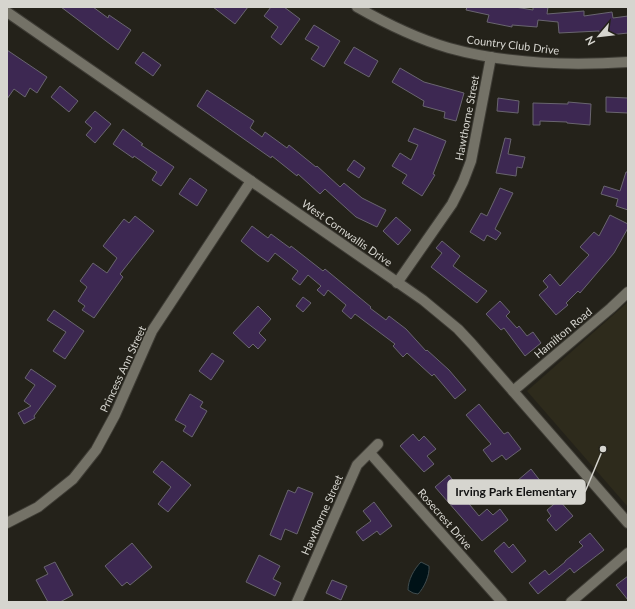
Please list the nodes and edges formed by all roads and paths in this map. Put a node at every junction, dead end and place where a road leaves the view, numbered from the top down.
1 (357, 7) edge
2 (7, 12) edge
3 (491, 57) junction
4 (628, 62) edge
5 (251, 182) junction
6 (398, 283) junction
7 (628, 292) edge
8 (513, 391) junction
9 (378, 444) dead end
10 (370, 453) junction
11 (7, 523) edge
12 (628, 523) edge
13 (628, 553) edge
14 (297, 602) edge
15 (502, 602) edge
16 (571, 602) edge

1 - 3 street, Country Club Drive
2 - 5 street, West Cornwallis Drive
3 - 4 street, Country Club Drive
3 - 6 street, Hawthorne Street
5 - 6 street, West Cornwallis Drive
5 - 11 street, Princess Ann Street
6 - 8 street, West Cornwallis Drive
7 - 8 street, Hamilton Road
8 - 12 street, West Cornwallis Drive
9 - 10 street, Hawthorne Street
10 - 14 street, Hawthorne Street
10 - 15 street, Rosecrest Drive
13 - 16 street

